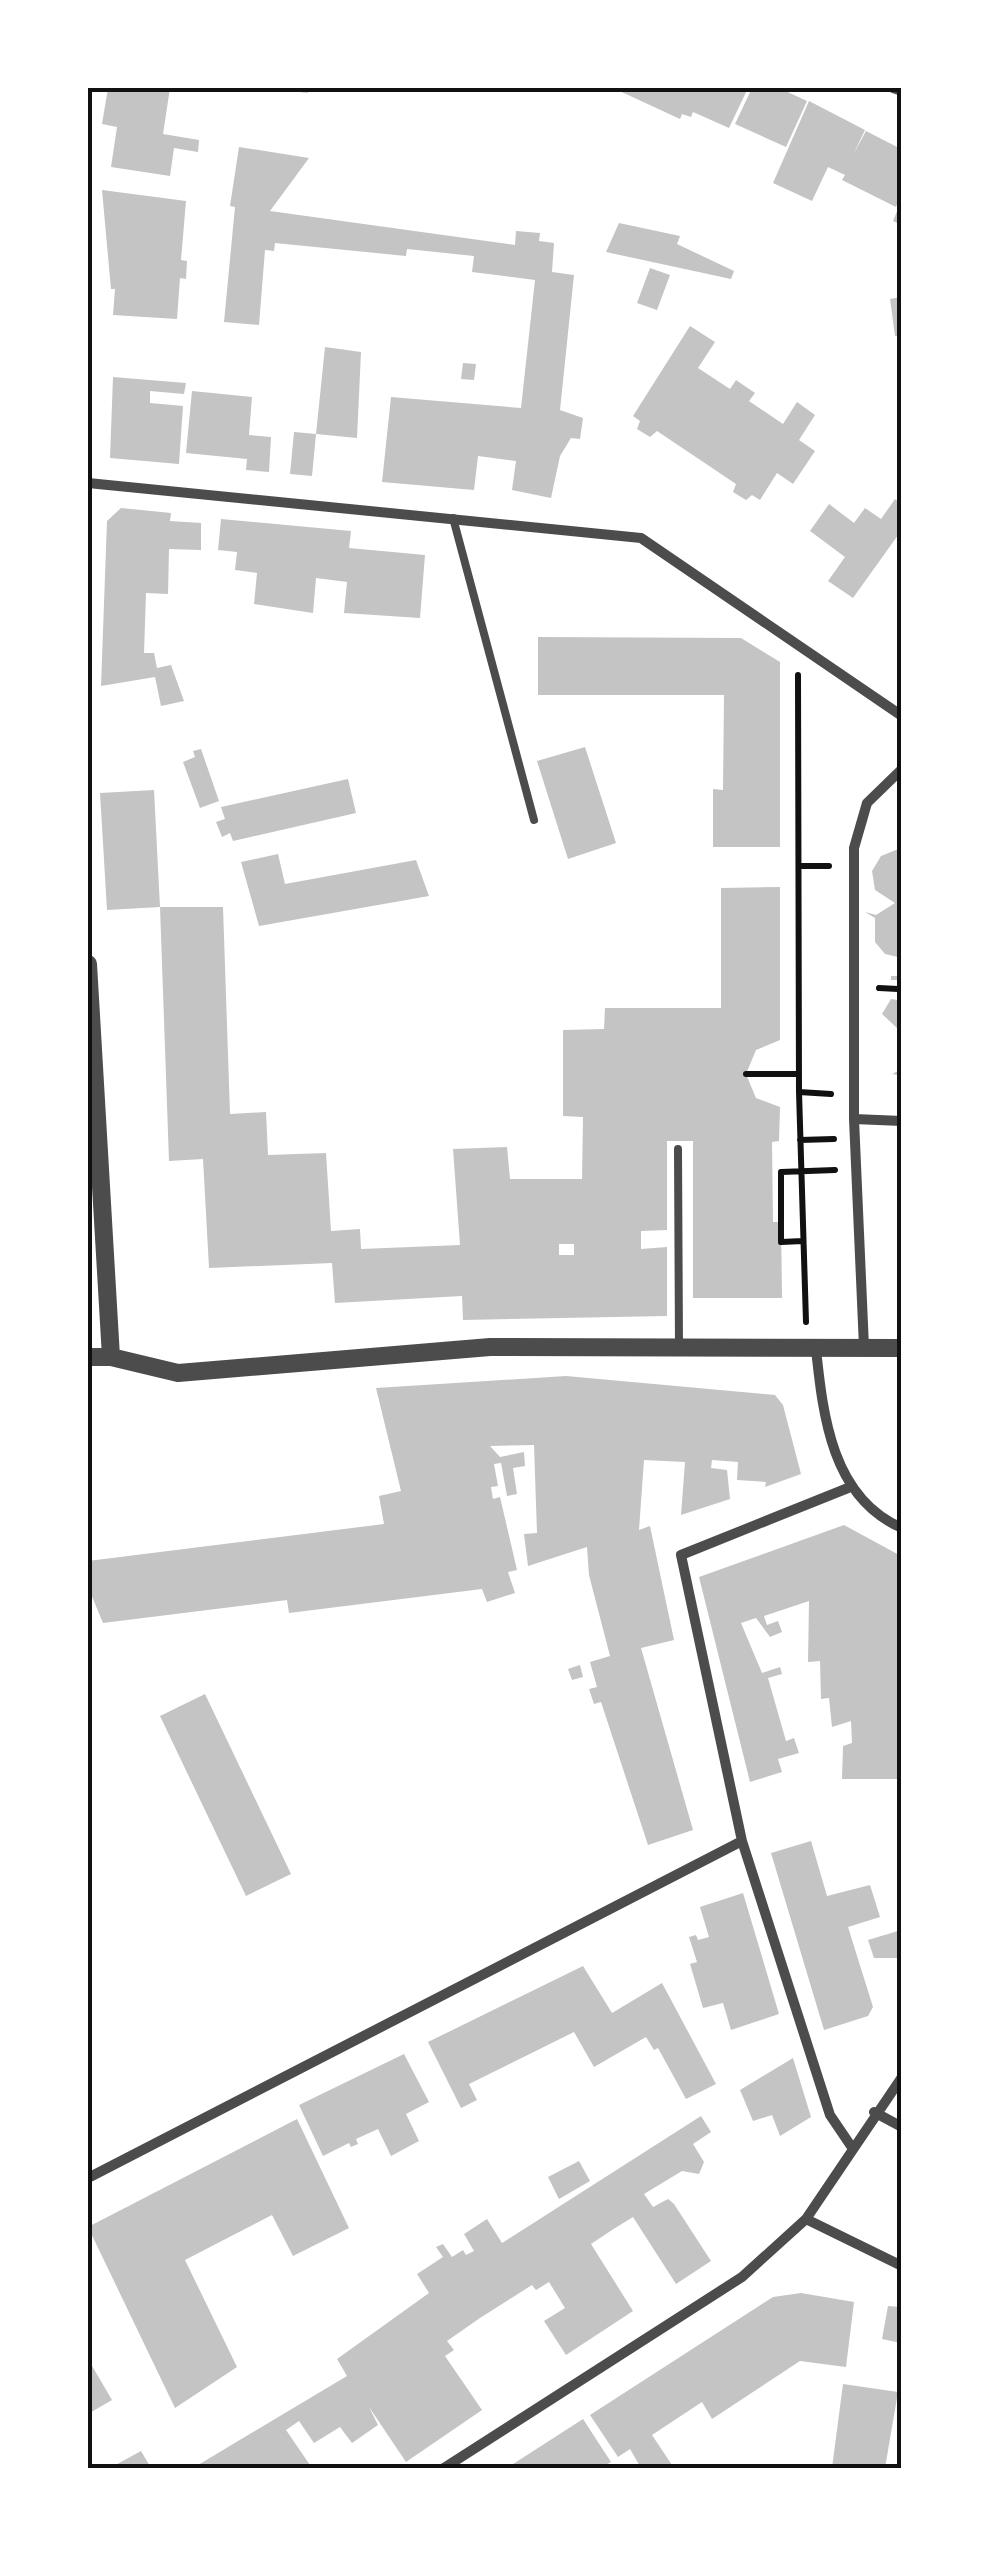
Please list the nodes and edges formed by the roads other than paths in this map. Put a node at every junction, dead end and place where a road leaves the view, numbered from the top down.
1 (894, 88) edge
2 (902, 91) edge
3 (88, 483) edge
4 (453, 518) junction
5 (902, 716) edge
6 (902, 769) edge
7 (534, 820) dead end
8 (88, 964) edge
9 (854, 1119) junction
10 (902, 1121) edge
11 (678, 1149) dead end
12 (864, 1347) junction
13 (679, 1348) junction
14 (816, 1348) junction
15 (902, 1348) edge
16 (88, 1357) edge
17 (111, 1357) junction
18 (848, 1488) junction
19 (902, 1528) edge
20 (742, 1842) junction
21 (902, 2076) edge
22 (874, 2112) junction
23 (902, 2127) edge
24 (852, 2146) junction
25 (88, 2178) edge
26 (806, 2219) junction
27 (902, 2266) edge
28 (444, 2468) edge

1 - 2 street
3 - 4 street
4 - 5 street
4 - 7 lane
6 - 9 street
8 - 17 street
9 - 10 street
9 - 12 street
11 - 13 lane
12 - 14 street
12 - 15 street
13 - 14 street
13 - 17 street
14 - 18 street
16 - 17 street
18 - 19 street
18 - 20 street
20 - 24 street
20 - 25 street
21 - 22 street
22 - 23 street
22 - 24 street
24 - 26 street
26 - 27 street
26 - 28 street

